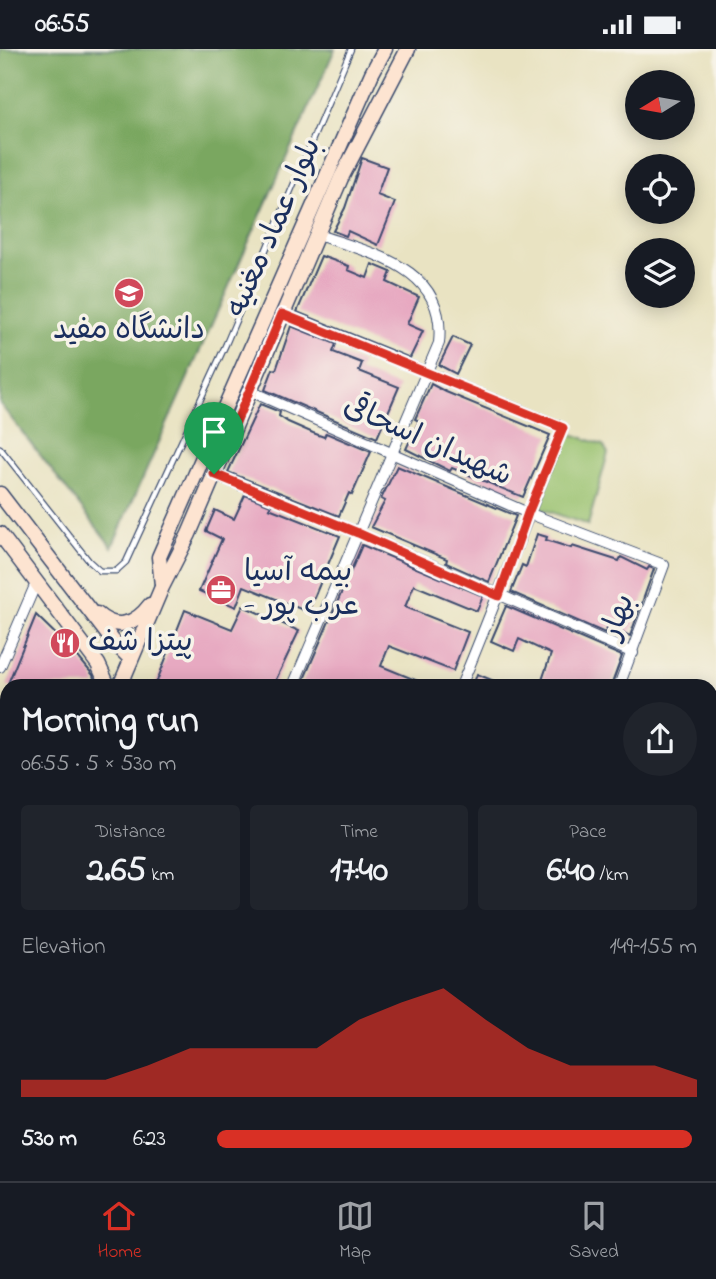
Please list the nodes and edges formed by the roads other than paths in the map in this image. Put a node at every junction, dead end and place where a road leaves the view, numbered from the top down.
1 (351, 49) edge
2 (385, 49) edge
3 (408, 49) edge
4 (318, 235) junction
5 (282, 314) junction
6 (427, 372) junction
7 (250, 391) junction
8 (0, 448) edge
9 (391, 453) junction
10 (214, 474) junction
11 (0, 494) edge
12 (528, 513) junction
13 (358, 533) junction
14 (0, 534) edge
15 (664, 565) joint
16 (37, 581) junction
17 (162, 587) junction
18 (499, 596) junction
19 (88, 607) junction
20 (113, 641) junction
21 (633, 653) junction
22 (131, 659) junction
23 (98, 664) junction
24 (0, 667) edge
25 (105, 679) edge
26 (123, 679) edge
27 (296, 679) edge
28 (464, 679) edge
29 (622, 679) edge

1 - 8 lane
2 - 17 main road, بلوار عماد مغنیه
3 - 4 main road
4 - 5 main road
4 - 6 street
5 - 6 street
5 - 7 main road
6 - 9 street
6 - 12 street
7 - 9 street, شهیدان اسحاقی
7 - 10 main road
9 - 12 street, شهیدان اسحاقی
9 - 13 street
10 - 13 street
10 - 17 main road
11 - 19 main road
12 - 15 street, شهیدان اسحاقی
12 - 18 street
13 - 18 street
13 - 27 street
14 - 16 main road
15 - 21 street, بهار
16 - 23 main road
16 - 24 street
17 - 19 main road
17 - 22 main road
18 - 21 street
18 - 28 street
19 - 20 main road
20 - 22 main road
20 - 23 main road
21 - 29 street, بهار
22 - 26 main road
23 - 25 main road

